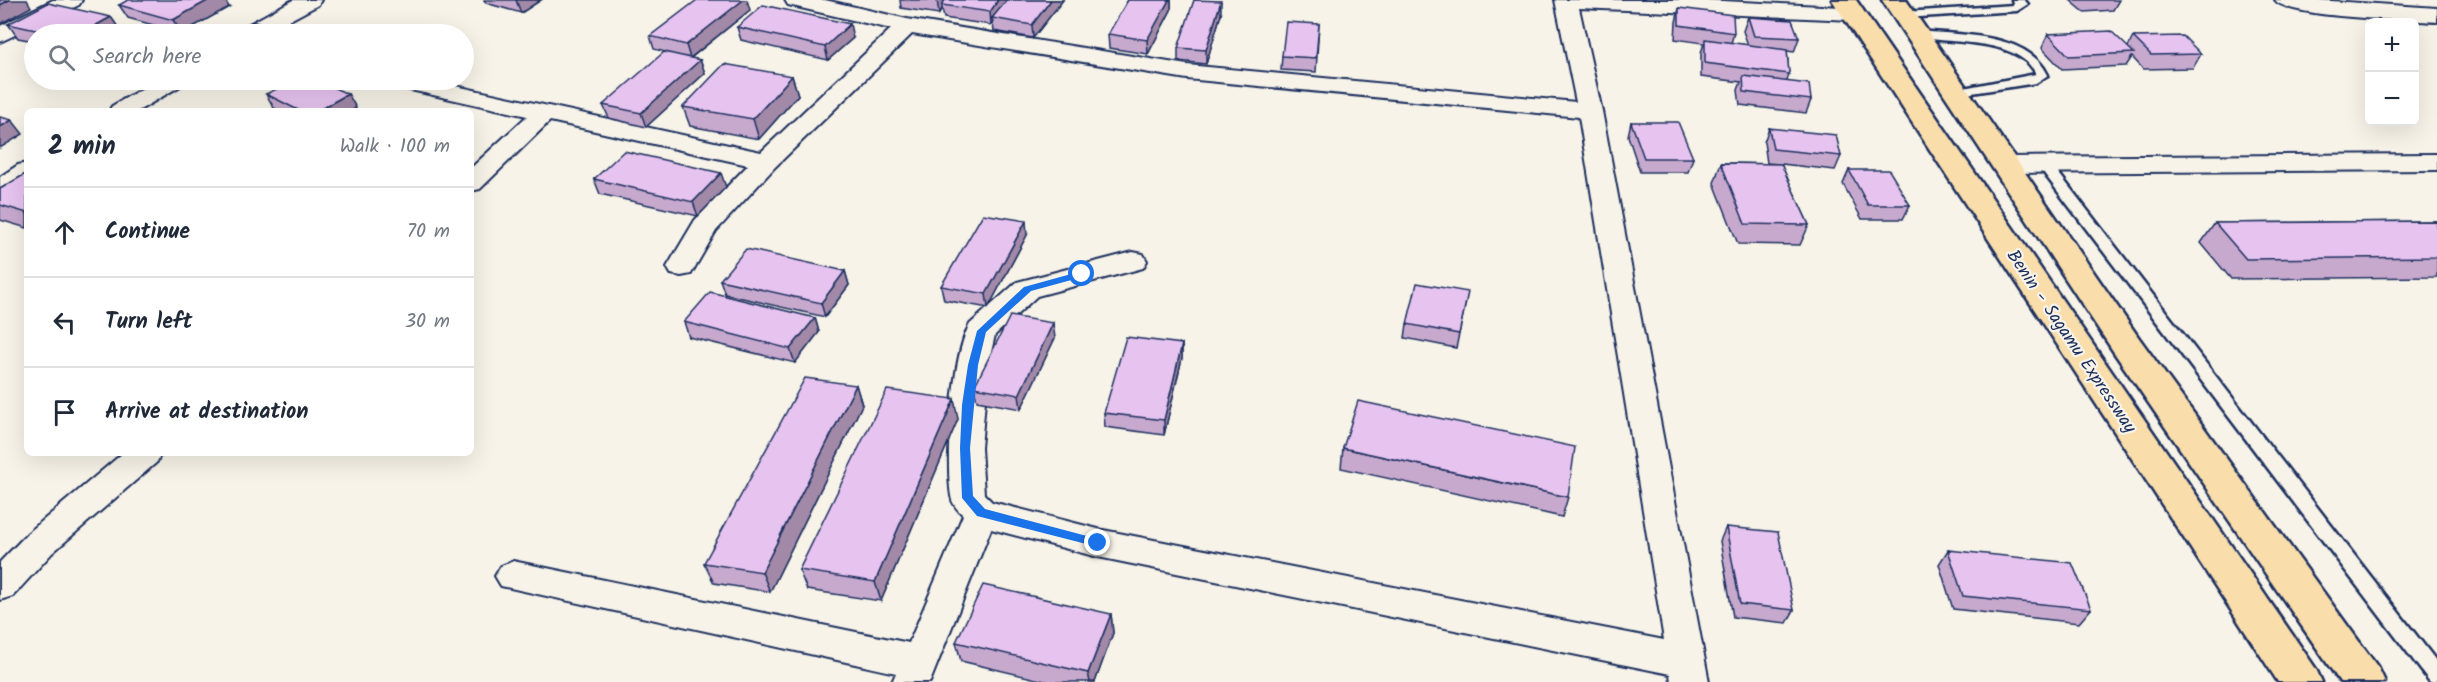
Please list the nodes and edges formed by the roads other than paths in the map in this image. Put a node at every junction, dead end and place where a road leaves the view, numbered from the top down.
1 (71, 0) edge
2 (310, 0) edge
3 (796, 0) edge
4 (1566, 0) edge
5 (2018, 0) edge
6 (2286, 0) edge
7 (1848, 6) edge
8 (2437, 15) edge
9 (1905, 16) edge
10 (266, 24) edge
11 (907, 26) junction
12 (0, 35) edge
13 (156, 90) edge
14 (443, 90) edge
15 (1957, 93) junction
16 (126, 108) edge
17 (1590, 111) junction
18 (544, 112) junction
19 (766, 161) junction
20 (2437, 162) edge
21 (2005, 165) junction
22 (2045, 165) junction
23 (24, 173) edge
24 (474, 180) edge
25 (0, 189) edge
26 (1133, 261) dead end
27 (681, 267) dead end
28 (142, 456) edge
29 (981, 513) junction
30 (513, 576) dead end
31 (0, 585) edge
32 (1688, 671) edge
33 (916, 672) edge
34 (2437, 677) edge
35 (2301, 682) edge
36 (2364, 682) edge

1 - 12 street
2 - 10 street
3 - 11 street
4 - 7 street
4 - 17 street
5 - 9 lane
6 - 8 street
7 - 35 highway, Benin - Sagamu Expressway
9 - 15 highway
9 - 15 lane
11 - 17 street
11 - 19 street
13 - 16 street
14 - 18 street
15 - 21 highway
17 - 32 street
18 - 19 street
18 - 24 street
19 - 27 street
20 - 22 street
21 - 22 street
21 - 36 highway
22 - 34 lane
23 - 25 street
26 - 29 street
28 - 31 street
29 - 32 street
29 - 33 street
30 - 33 street

